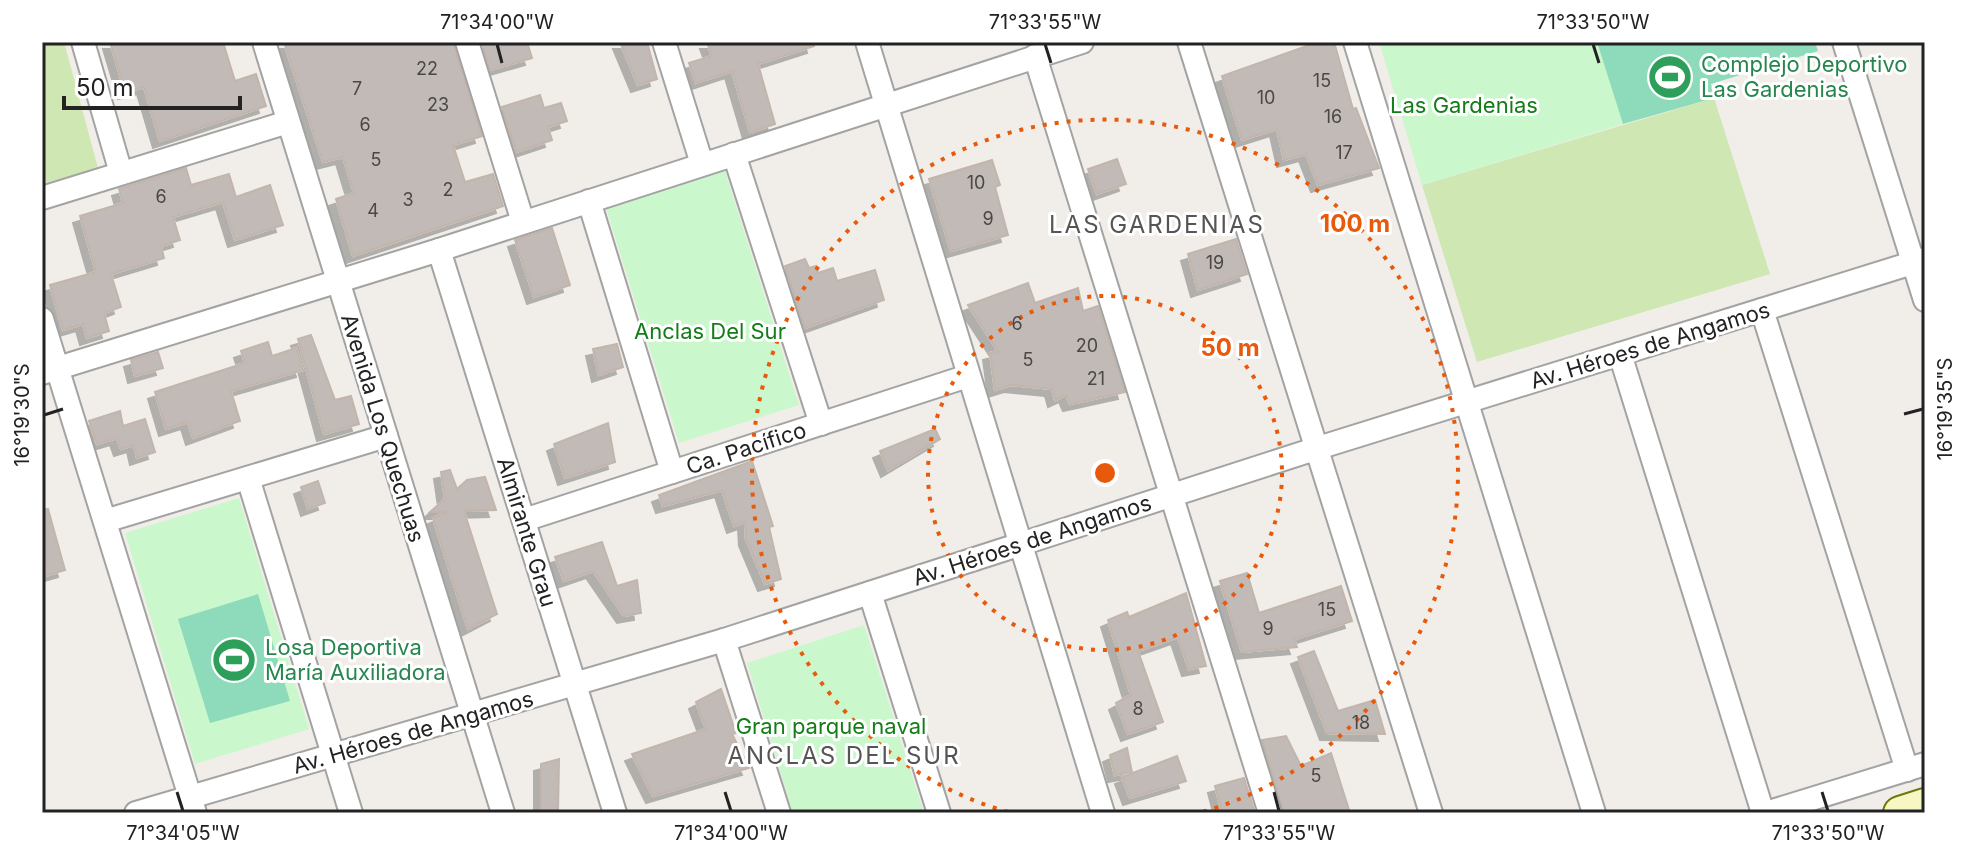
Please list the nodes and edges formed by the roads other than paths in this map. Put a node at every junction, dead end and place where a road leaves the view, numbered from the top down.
1 (83, 42) edge
2 (264, 42) edge
3 (467, 42) edge
4 (664, 42) edge
5 (867, 42) edge
6 (1082, 42) edge
7 (1189, 42) edge
8 (1355, 42) edge
9 (1844, 42) edge
10 (1035, 56) junction
11 (886, 105) junction
12 (288, 122) junction
13 (734, 154) junction
14 (702, 164) junction
15 (121, 173) junction
16 (42, 198) edge
17 (589, 201) junction
18 (523, 222) junction
19 (439, 250) junction
20 (1919, 261) edge
21 (337, 280) junction
22 (1925, 300) edge
23 (1762, 310) junction
24 (42, 319) edge
25 (1620, 354) junction
26 (50, 371) edge
27 (968, 376) junction
28 (1468, 401) junction
29 (821, 424) junction
30 (386, 436) junction
31 (1318, 448) junction
32 (672, 472) junction
33 (248, 478) junction
34 (1172, 495) junction
35 (524, 520) junction
36 (105, 521) junction
37 (1019, 544) junction
38 (870, 593) junction
39 (724, 640) junction
40 (574, 685) junction
41 (473, 714) junction
42 (333, 755) junction
43 (1916, 767) edge
44 (192, 805) edge
45 (1925, 805) edge
46 (136, 813) edge
47 (351, 813) edge
48 (503, 813) edge
49 (615, 813) edge
50 (779, 813) edge
51 (939, 813) edge
52 (1103, 813) edge
53 (1270, 813) edge
54 (1431, 813) edge
55 (1594, 813) edge
56 (1764, 813) edge
57 (1900, 813) edge

1 - 15 street
2 - 12 street, Avenida Los Quechuas
3 - 18 street
4 - 14 street
5 - 11 street
6 - 10 street
7 - 31 street
8 - 28 street
9 - 20 street
10 - 11 street
10 - 34 street
11 - 13 street
11 - 27 street
12 - 15 street
12 - 21 street, Avenida Los Quechuas
13 - 14 street
13 - 29 street
14 - 17 street
15 - 16 street
17 - 18 street
17 - 32 street
18 - 19 street
19 - 21 street
19 - 35 street, Almirante Grau
20 - 22 street
20 - 23 street, Av. Héroes de Angamos
21 - 26 street
21 - 30 street, Avenida Los Quechuas
23 - 25 street, Av. Héroes de Angamos
23 - 43 street
24 - 26 street
25 - 28 street, Av. Héroes de Angamos
25 - 56 street
26 - 36 street
27 - 29 street, Ca. Pacífico
27 - 37 street
28 - 31 street, Av. Héroes de Angamos
28 - 55 street
29 - 32 street, Ca. Pacífico
30 - 33 street
30 - 41 street, Avenida Los Quechuas
31 - 34 street, Av. Héroes de Angamos
31 - 54 street
32 - 35 street, Ca. Pacífico
33 - 36 street
33 - 42 street
34 - 37 street, Av. Héroes de Angamos
34 - 53 street
35 - 40 street, Almirante Grau
36 - 44 street
37 - 38 street, Av. Héroes de Angamos
37 - 52 street
38 - 39 street, Av. Héroes de Angamos
38 - 51 street
39 - 40 street, Av. Héroes de Angamos
39 - 50 street
40 - 41 street, Av. Héroes de Angamos
40 - 49 street, Almirante Grau
41 - 42 street, Av. Héroes de Angamos
41 - 48 street, Avenida Los Quechuas
42 - 44 street, Av. Héroes de Angamos
42 - 47 street
43 - 56 street
44 - 46 street, Av. Héroes de Angamos
45 - 57 main road

